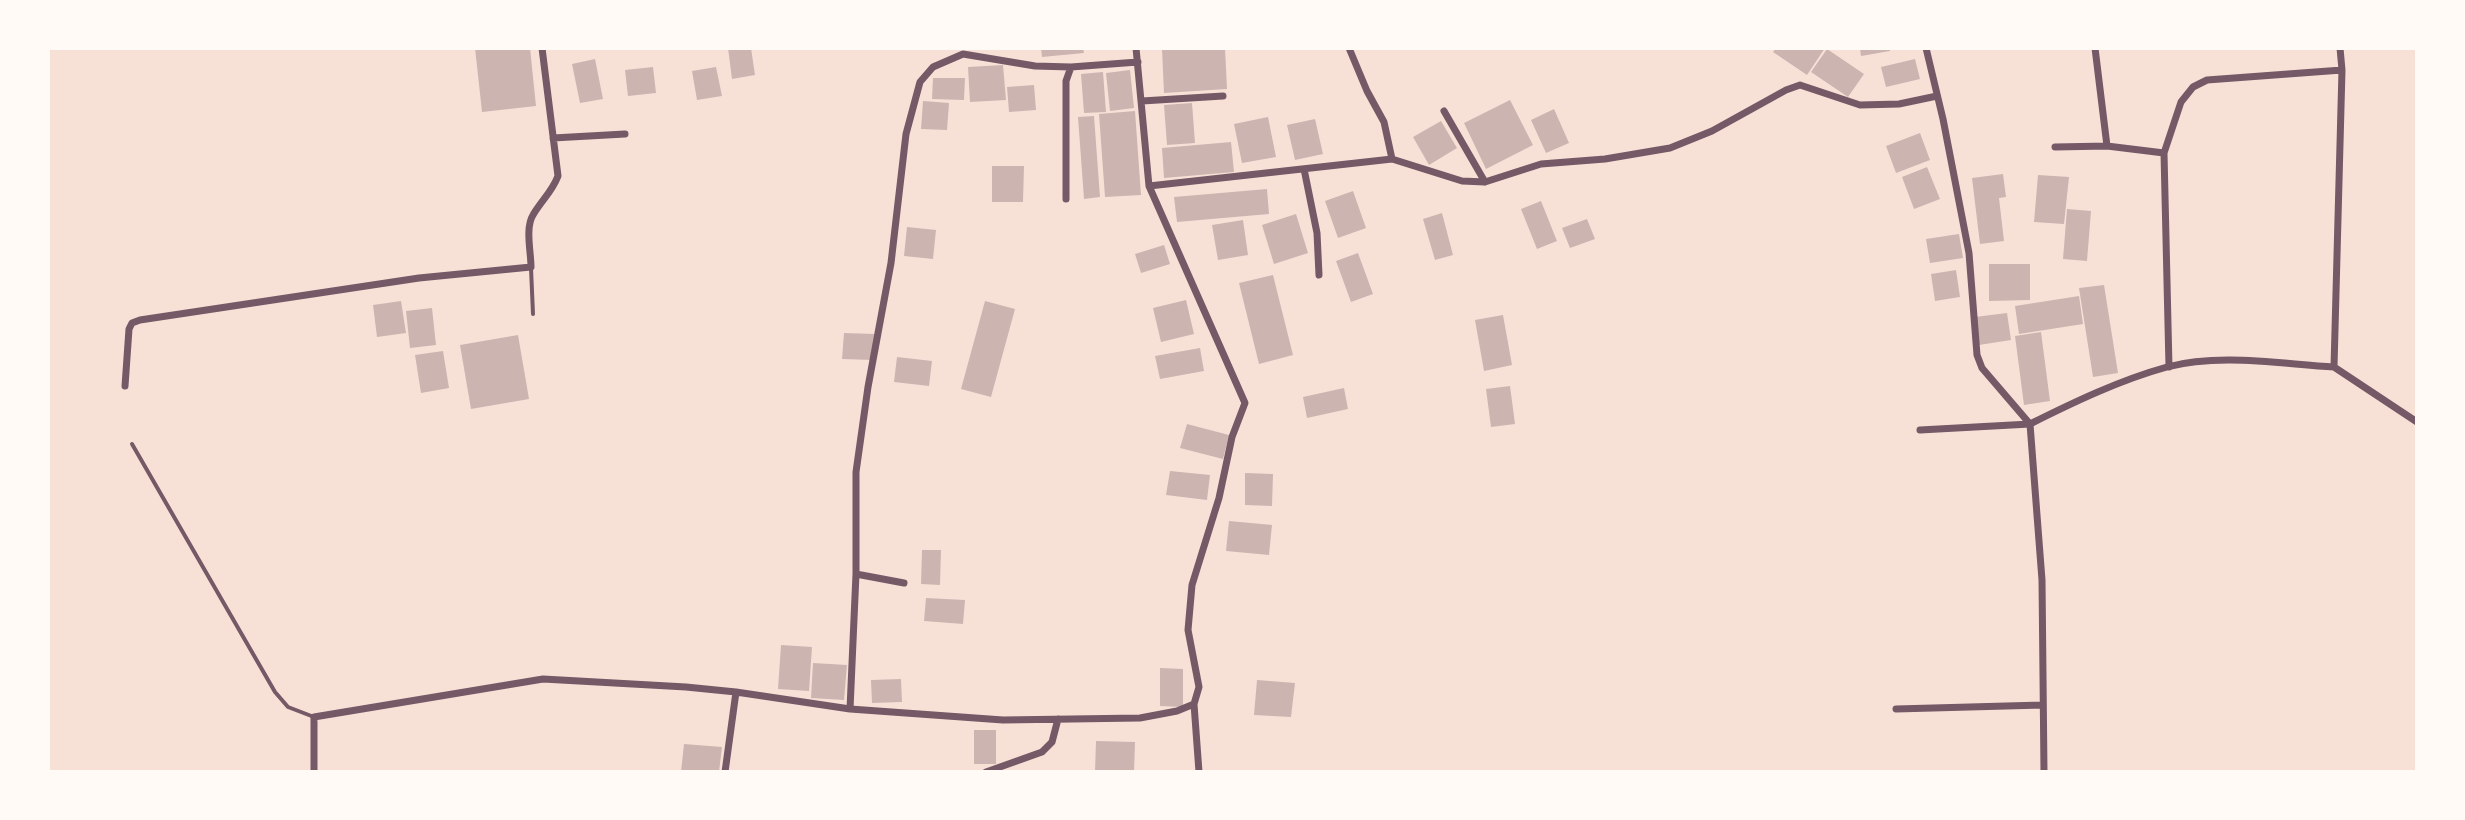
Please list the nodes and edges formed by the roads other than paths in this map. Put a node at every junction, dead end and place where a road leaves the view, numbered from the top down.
1 (542, 48) edge
2 (1136, 48) edge
3 (1349, 48) edge
4 (1926, 48) edge
5 (2095, 48) edge
6 (2340, 48) edge
7 (1138, 62) junction
8 (1071, 67) junction
9 (2342, 70) junction
10 (1223, 96) dead end
11 (1937, 96) junction
12 (1142, 101) junction
13 (1444, 111) dead end
14 (625, 134) dead end
15 (553, 138) junction
16 (2107, 146) junction
17 (2055, 147) dead end
18 (2164, 153) junction
19 (1392, 159) junction
20 (1304, 169) junction
21 (1485, 182) junction
22 (1149, 186) junction
23 (1066, 199) dead end
24 (531, 267) junction
25 (1319, 275) dead end
26 (533, 314) dead end
27 (2169, 367) junction
28 (2334, 367) junction
29 (125, 386) dead end
30 (2417, 422) edge
31 (2030, 424) junction
32 (1920, 430) dead end
33 (132, 444) dead end
34 (856, 574) junction
35 (904, 583) dead end
36 (736, 692) junction
37 (1194, 704) junction
38 (2043, 705) junction
39 (850, 709) junction
40 (1896, 709) dead end
41 (314, 717) junction
42 (1058, 719) junction
43 (314, 772) edge
44 (725, 772) edge
45 (986, 772) edge
46 (1199, 772) edge
47 (2044, 772) edge

1 - 15 street
2 - 7 street
3 - 19 street
4 - 11 street
5 - 16 street
6 - 9 street
7 - 8 street
7 - 12 street
8 - 23 street
8 - 34 street
9 - 18 street
9 - 28 street
10 - 12 street
11 - 21 street
11 - 31 street
12 - 22 street
13 - 21 street
14 - 15 street
15 - 24 street
16 - 17 street
16 - 18 street
18 - 27 street
19 - 20 street
19 - 21 street
20 - 22 street
20 - 25 street
22 - 37 street
24 - 26 lane
24 - 29 street
27 - 28 street
27 - 31 street
28 - 30 street
31 - 32 street
31 - 38 street
33 - 41 lane
34 - 35 street
34 - 39 street
36 - 39 street
36 - 41 street
36 - 44 street
37 - 42 street
37 - 46 street
38 - 40 street
38 - 47 street
39 - 42 street
41 - 43 street
42 - 45 street

